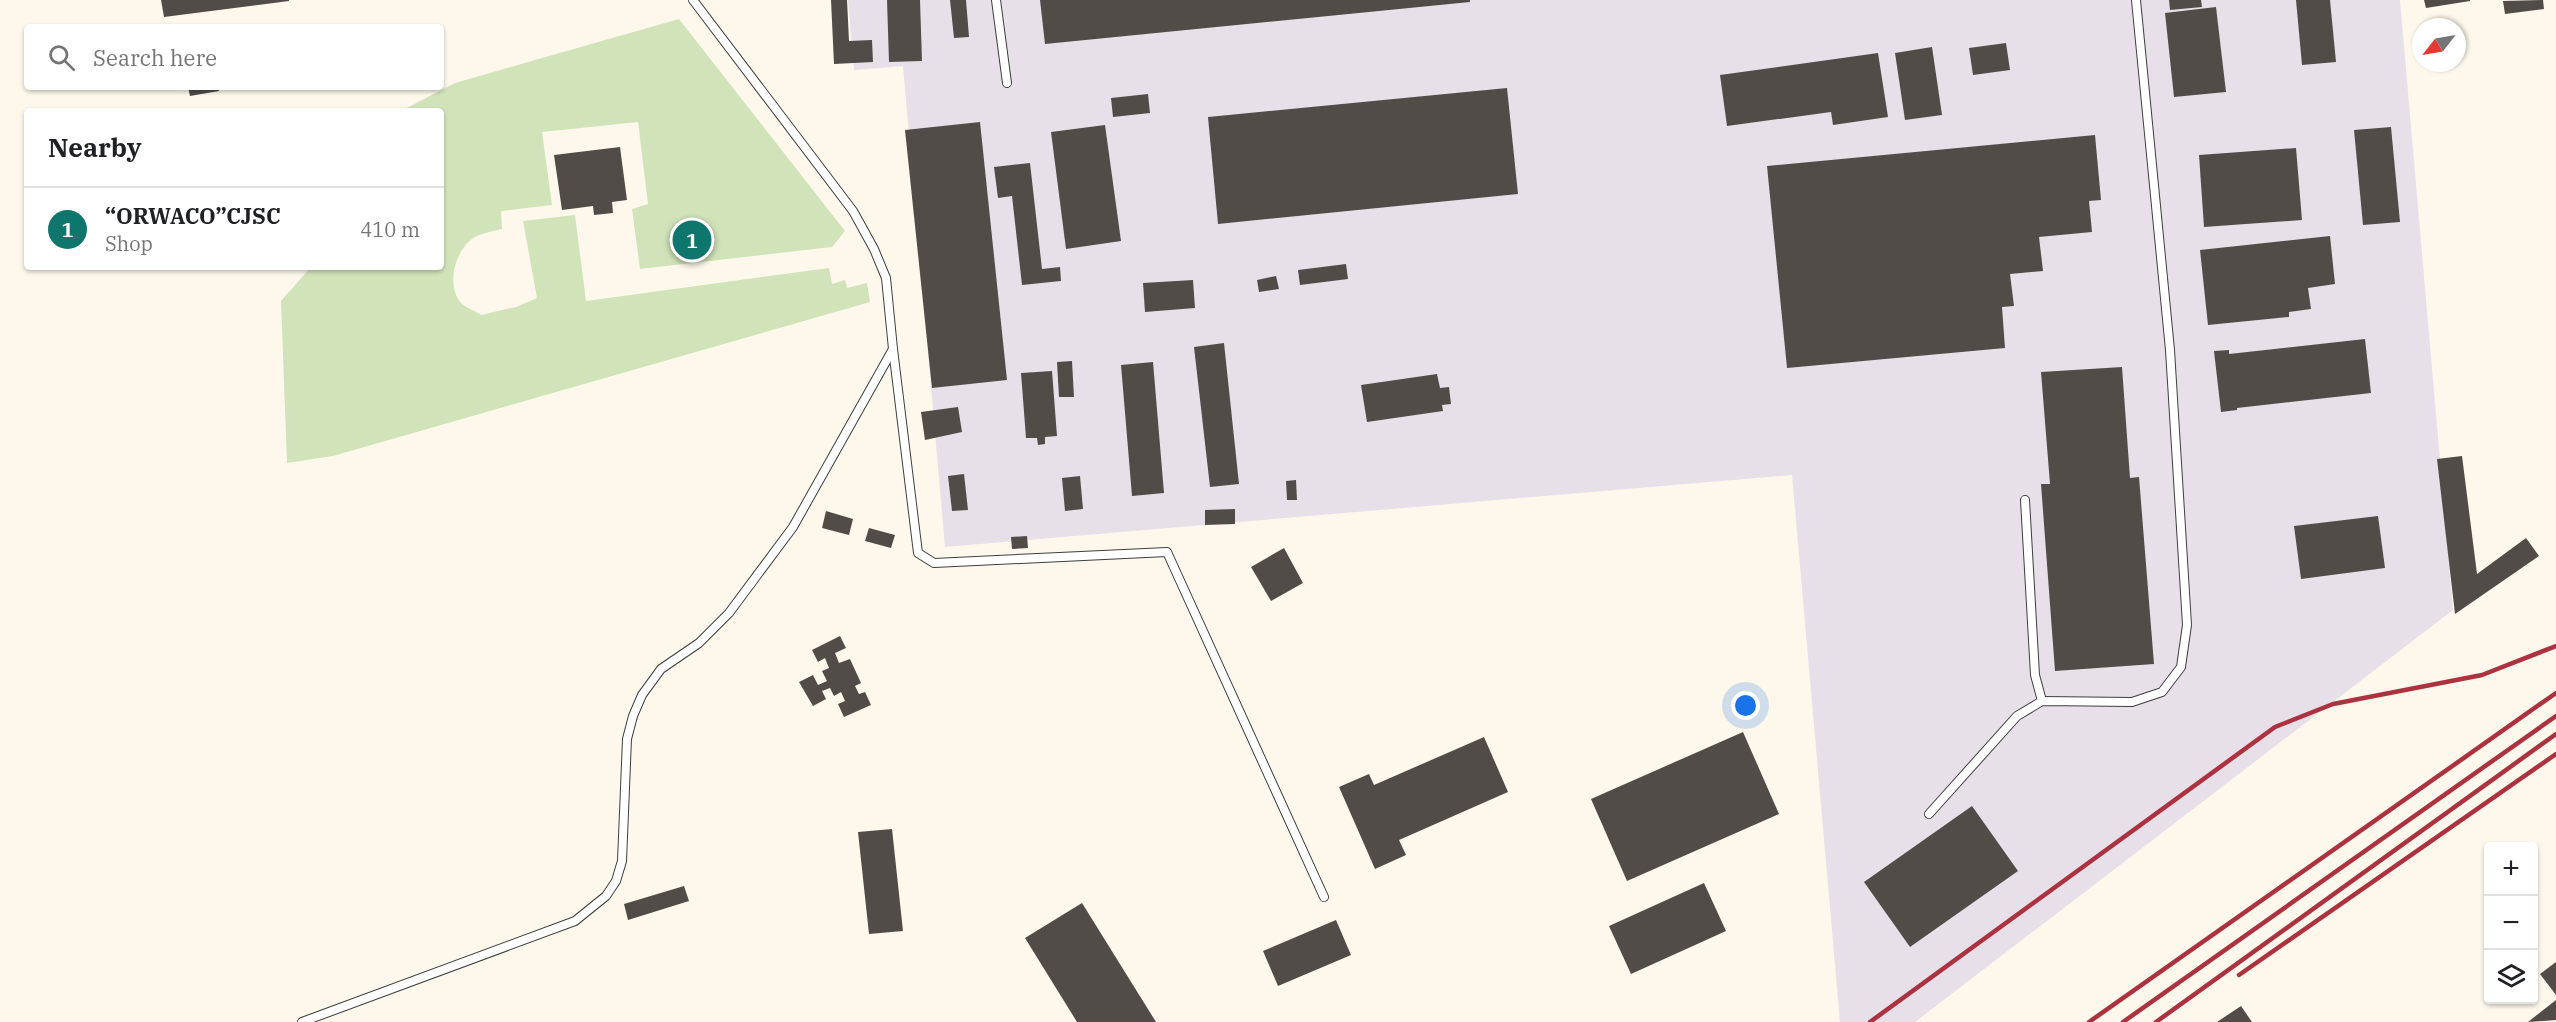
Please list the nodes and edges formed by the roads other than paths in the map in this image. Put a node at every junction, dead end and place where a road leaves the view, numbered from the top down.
1 (693, 0) edge
2 (996, 0) edge
3 (2136, 0) edge
4 (1007, 83) dead end
5 (893, 349) junction
6 (2025, 500) dead end
7 (2042, 701) junction
8 (1929, 814) dead end
9 (1324, 897) dead end
10 (302, 1022) edge

1 - 5 lane
2 - 4 lane
3 - 7 lane
5 - 9 lane
5 - 10 lane
6 - 7 lane
7 - 8 lane

